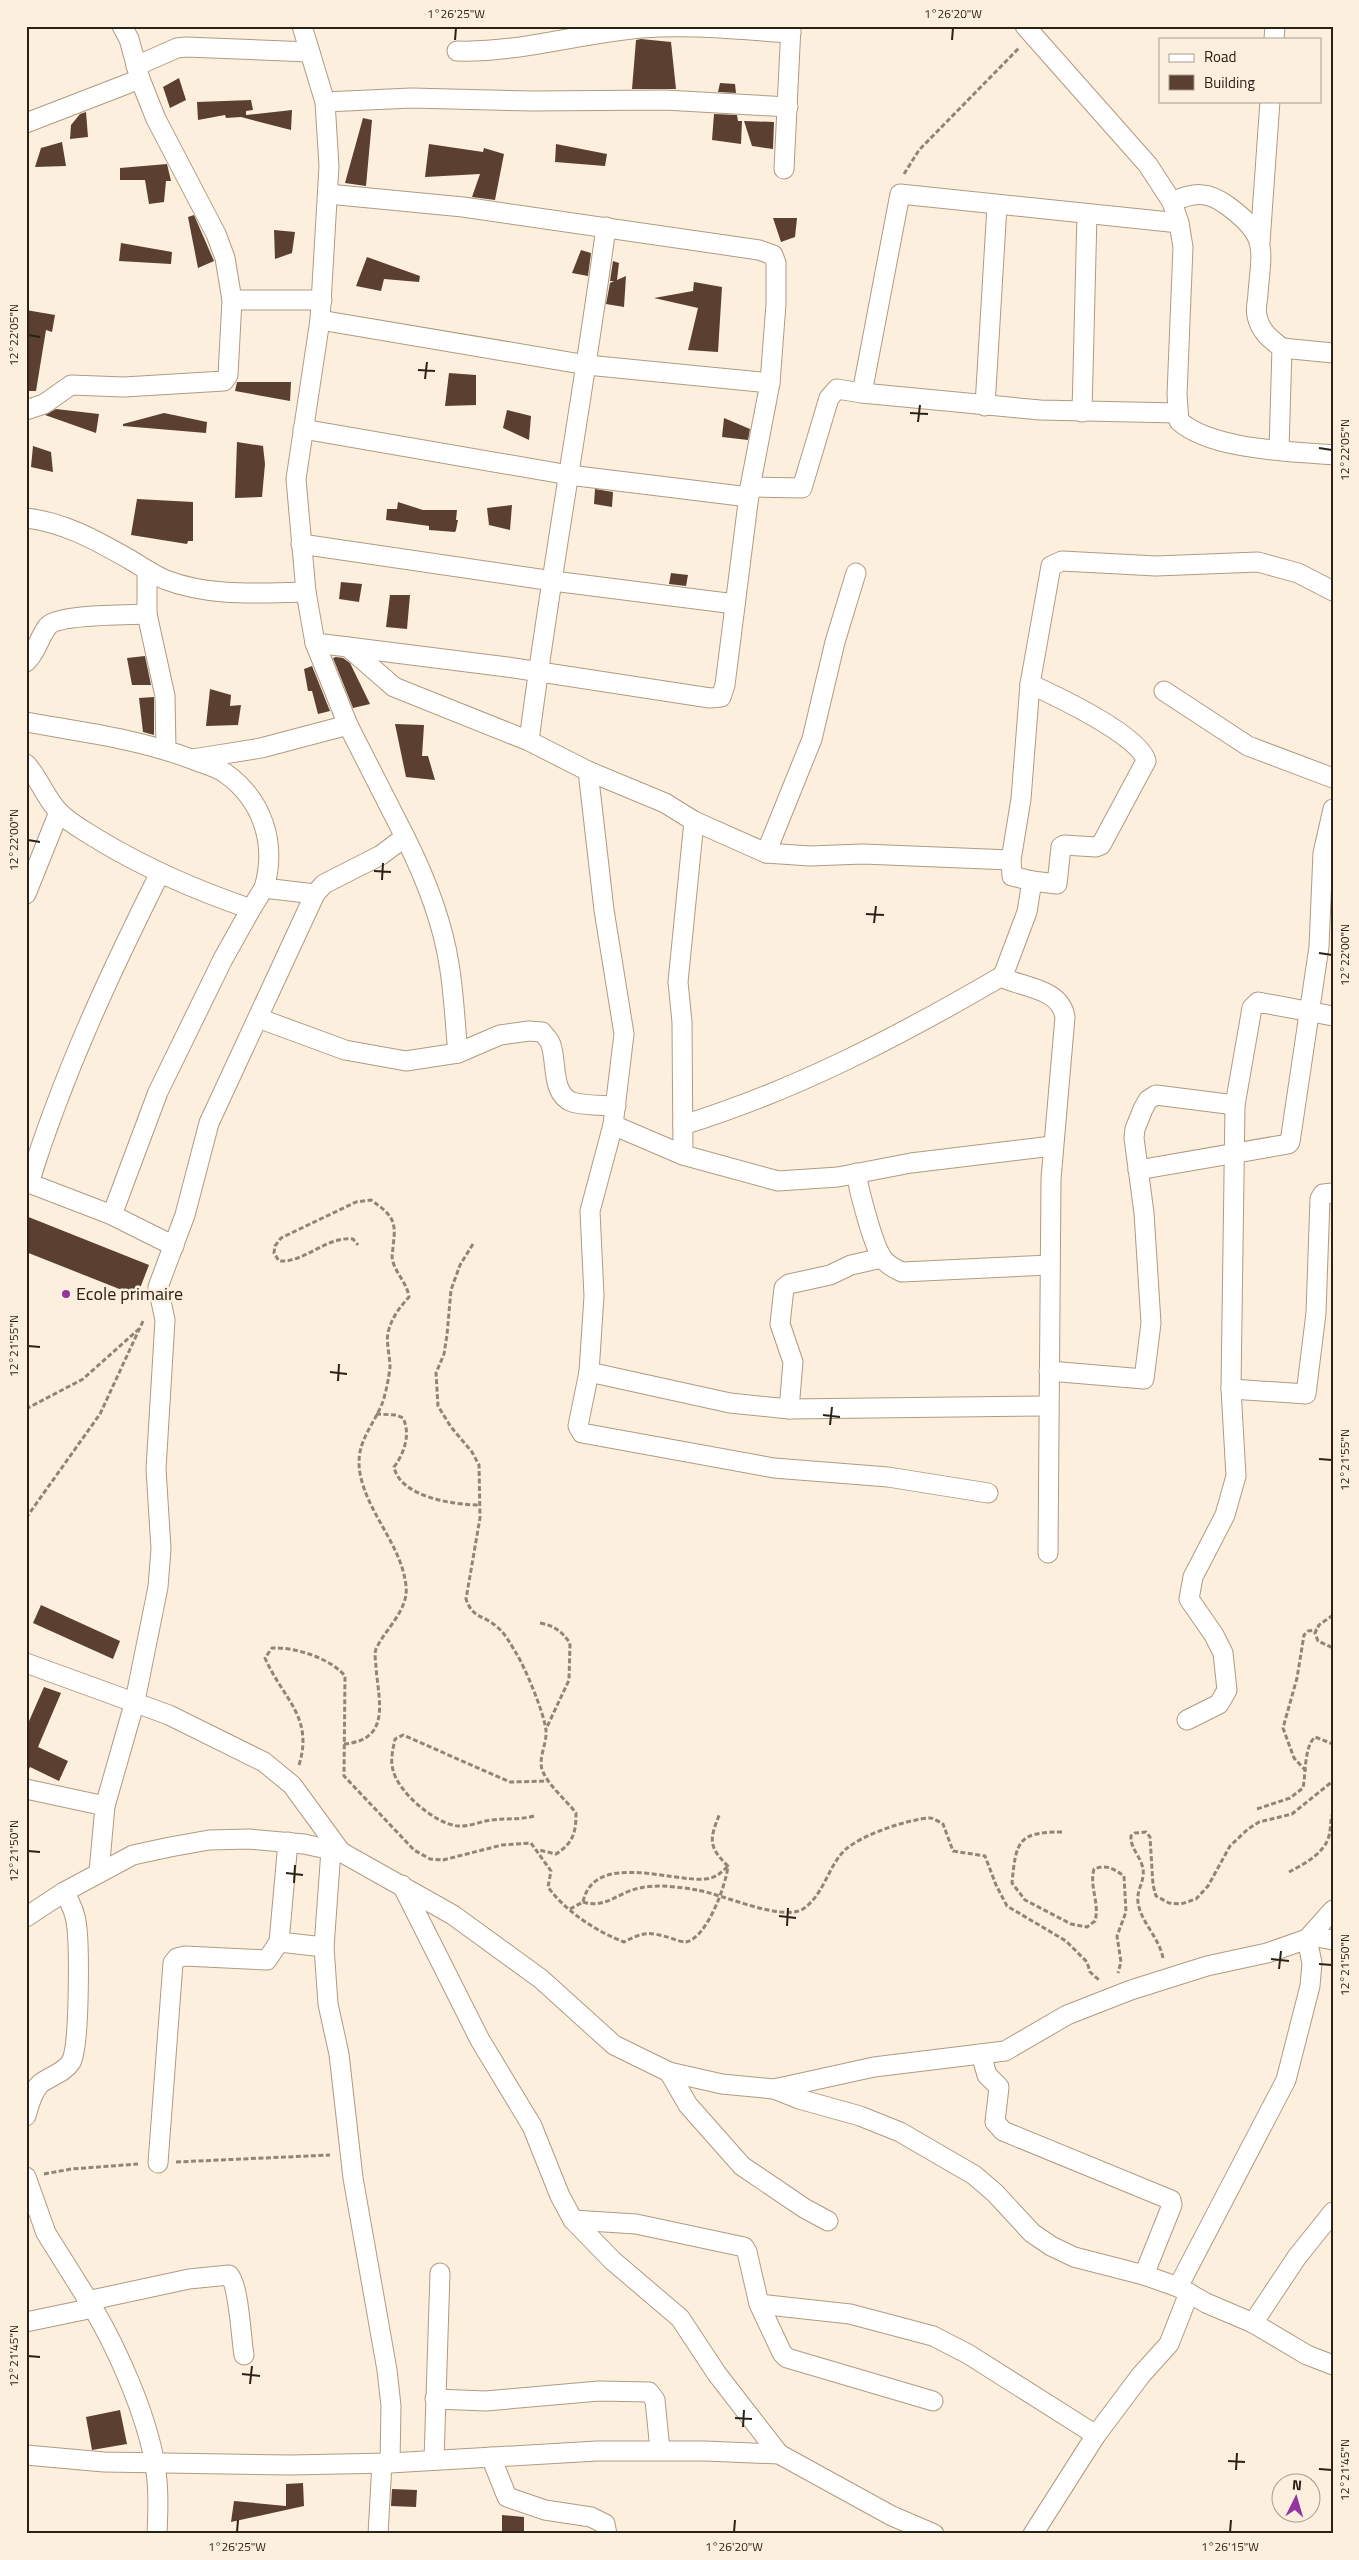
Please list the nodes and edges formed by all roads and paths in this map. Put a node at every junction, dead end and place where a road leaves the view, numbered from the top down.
1 (122, 26) edge
2 (302, 26) edge
3 (642, 27) edge
4 (791, 30) edge
5 (1029, 31) edge
6 (457, 51) dead end
7 (310, 52) junction
8 (138, 73) junction
9 (325, 102) junction
10 (1270, 102) edge
11 (788, 107) junction
12 (26, 123) edge
13 (784, 169) dead end
14 (328, 194) junction
15 (900, 194) junction
16 (1172, 202) junction
17 (997, 206) junction
18 (1086, 214) junction
19 (1179, 222) junction
20 (606, 227) junction
21 (1260, 242) junction
22 (232, 300) junction
23 (322, 300) junction
24 (320, 320) junction
25 (1282, 348) junction
26 (1333, 353) edge
27 (587, 365) junction
28 (770, 383) junction
29 (862, 393) junction
30 (985, 406) junction
31 (26, 410) edge
32 (1082, 412) junction
33 (1177, 413) junction
34 (303, 429) junction
35 (1279, 450) junction
36 (1333, 455) edge
37 (569, 475) junction
38 (750, 492) junction
39 (26, 518) edge
40 (301, 544) junction
41 (147, 570) junction
42 (856, 573) dead end
43 (553, 581) junction
44 (1333, 591) edge
45 (306, 592) junction
46 (735, 604) junction
47 (148, 614) junction
48 (315, 643) junction
49 (348, 647) junction
50 (26, 662) edge
51 (538, 672) junction
52 (1030, 684) junction
53 (1164, 692) dead end
54 (26, 722) edge
55 (348, 725) junction
56 (529, 741) junction
57 (166, 749) junction
58 (192, 759) junction
59 (26, 764) edge
60 (588, 771) junction
61 (1333, 778) edge
62 (1333, 809) edge
63 (59, 812) junction
64 (694, 821) junction
65 (405, 837) junction
66 (766, 853) junction
67 (1011, 860) junction
68 (160, 873) junction
69 (1032, 881) junction
70 (264, 888) junction
71 (26, 894) edge
72 (315, 894) junction
73 (251, 909) junction
74 (1004, 975) junction
75 (1311, 1011) junction
76 (1333, 1016) edge
77 (258, 1018) junction
78 (458, 1053) junction
79 (1235, 1105) junction
80 (616, 1106) junction
81 (613, 1125) junction
82 (683, 1125) junction
83 (1052, 1146) junction
84 (1235, 1152) junction
85 (684, 1155) junction
86 (1138, 1170) junction
87 (856, 1173) junction
88 (27, 1182) edge
89 (1333, 1193) edge
90 (112, 1215) junction
91 (473, 1244) dead end
92 (358, 1245) dead end
93 (174, 1246) junction
94 (882, 1258) junction
95 (1050, 1266) junction
96 (158, 1287) junction
97 (139, 1329) junction
98 (1049, 1371) junction
99 (589, 1372) junction
100 (1231, 1388) junction
101 (1048, 1406) junction
102 (26, 1409) edge
103 (789, 1409) junction
104 (376, 1414) junction
105 (988, 1493) dead end
106 (480, 1505) junction
107 (26, 1518) edge
108 (1048, 1553) dead end
109 (1333, 1615) edge
110 (540, 1623) dead end
111 (1317, 1630) junction
112 (1333, 1648) edge
113 (26, 1663) edge
114 (135, 1702) junction
115 (1187, 1720) dead end
116 (546, 1729) junction
117 (344, 1744) junction
118 (1333, 1744) edge
119 (1306, 1771) junction
120 (549, 1781) junction
121 (1333, 1781) edge
122 (292, 1785) junction
123 (26, 1789) edge
124 (105, 1806) junction
125 (1257, 1809) dead end
126 (720, 1813) dead end
127 (1333, 1813) edge
128 (534, 1816) dead end
129 (1062, 1832) dead end
130 (288, 1842) junction
131 (538, 1850) junction
132 (336, 1851) junction
133 (728, 1866) junction
134 (99, 1872) junction
135 (1289, 1872) dead end
136 (402, 1885) junction
137 (64, 1892) junction
138 (720, 1894) junction
139 (583, 1902) junction
140 (570, 1909) junction
141 (1333, 1910) edge
142 (26, 1917) edge
143 (1310, 1937) junction
144 (1333, 1940) edge
145 (279, 1942) junction
146 (324, 1947) junction
147 (1112, 1978) dead end
148 (1105, 1979) dead end
149 (1167, 1979) junction
150 (981, 2054) junction
151 (669, 2072) junction
152 (774, 2089) junction
153 (26, 2116) edge
154 (350, 2154) junction
155 (158, 2164) junction
156 (26, 2177) edge
157 (1333, 2212) edge
158 (573, 2220) junction
159 (828, 2221) dead end
160 (440, 2273) dead end
161 (1144, 2275) junction
162 (1183, 2290) junction
163 (90, 2304) junction
164 (759, 2304) junction
165 (26, 2322) edge
166 (1253, 2323) junction
167 (244, 2355) dead end
168 (1333, 2365) edge
169 (435, 2399) junction
170 (934, 2401) dead end
171 (1096, 2435) junction
172 (660, 2450) junction
173 (779, 2454) junction
174 (26, 2456) edge
175 (491, 2457) junction
176 (434, 2460) junction
177 (154, 2462) junction
178 (386, 2463) junction
179 (891, 2525) edge
180 (157, 2534) edge
181 (378, 2534) edge
182 (607, 2534) edge
183 (934, 2534) edge
184 (1033, 2534) edge

1 - 8 street
2 - 7 street
3 - 4 street
3 - 6 street
4 - 11 street
5 - 15 path
5 - 16 street
7 - 8 street
7 - 9 street
8 - 12 street
8 - 22 street
9 - 11 street
9 - 14 street
10 - 21 street
11 - 13 street
14 - 20 street
14 - 23 street
15 - 17 street
15 - 29 street
16 - 19 street
16 - 21 street
17 - 18 street
17 - 30 street
18 - 19 street
18 - 32 street
19 - 33 street
20 - 27 street
20 - 28 street
21 - 25 street
22 - 23 street
22 - 31 street
23 - 24 street
24 - 27 street
24 - 34 street
25 - 26 street
25 - 35 street
27 - 28 street
27 - 37 street
28 - 38 street
29 - 30 street
29 - 38 street
30 - 32 street
32 - 33 street
33 - 35 street
34 - 37 street
34 - 40 street
35 - 36 street
37 - 38 street
37 - 43 street
38 - 46 street
39 - 41 street
40 - 43 street
40 - 45 street
41 - 45 street
41 - 47 street
42 - 66 street
43 - 46 street
43 - 51 street
44 - 52 street
45 - 48 street
46 - 51 street
47 - 50 street
47 - 57 street
48 - 49 street
48 - 55 street
49 - 51 street
49 - 56 street
51 - 56 street
52 - 67 street
52 - 69 street
53 - 61 street
54 - 57 street
55 - 58 street
55 - 65 street
56 - 60 street
57 - 58 street
58 - 70 street
59 - 63 street
60 - 64 street
60 - 80 street
62 - 75 street
63 - 68 street
63 - 71 street
64 - 66 street
64 - 82 street
65 - 72 street
65 - 78 street
66 - 67 street
67 - 69 street
68 - 73 street
68 - 88 street
69 - 74 street
70 - 72 street
70 - 73 street
72 - 77 street
73 - 90 street
74 - 82 street
74 - 83 street
75 - 76 street
75 - 79 street
75 - 84 street
77 - 78 street
77 - 93 street
78 - 80 street
79 - 84 street
79 - 86 street
80 - 81 street
81 - 85 street
81 - 99 street
82 - 85 street
83 - 87 street
83 - 95 street
84 - 86 street
84 - 100 street
85 - 87 street
86 - 98 street
87 - 94 street
88 - 90 street
89 - 100 street
90 - 93 street
91 - 106 path
92 - 104 path
93 - 96 street
94 - 95 street
94 - 103 street
95 - 98 street
96 - 97 path
96 - 114 street
97 - 102 path
97 - 107 path
98 - 101 street
99 - 103 street
99 - 105 street
100 - 115 street
101 - 103 street
101 - 108 street
104 - 106 path
104 - 117 path
106 - 116 path
109 - 111 path
110 - 116 path
111 - 112 path
111 - 119 path
113 - 114 street
114 - 122 street
114 - 124 street
116 - 120 path
117 - 122 path
117 - 131 path
118 - 119 path
119 - 125 path
120 - 128 path
120 - 131 path
121 - 149 path
122 - 132 street
123 - 124 street
124 - 134 street
126 - 133 path
127 - 135 path
129 - 147 path
130 - 132 street
130 - 134 street
130 - 145 street
131 - 140 path
132 - 136 street
132 - 146 street
133 - 138 path
133 - 139 path
134 - 137 street
136 - 151 street
136 - 158 street
137 - 142 street
137 - 153 street
138 - 139 path
138 - 140 path
138 - 148 path
139 - 140 path
141 - 143 street
143 - 144 street
143 - 149 street
143 - 162 street
145 - 146 street
145 - 155 street
146 - 154 street
149 - 150 street
150 - 152 street
150 - 161 street
151 - 152 street
151 - 159 street
152 - 161 street
154 - 155 path
154 - 178 street
155 - 156 path
156 - 163 street
157 - 166 street
158 - 164 street
158 - 173 street
160 - 169 street
161 - 162 street
162 - 166 street
162 - 171 street
163 - 165 street
163 - 167 street
163 - 177 street
164 - 170 street
164 - 171 street
166 - 168 street
169 - 172 street
169 - 176 street
171 - 184 street
172 - 173 street
172 - 175 street
173 - 179 street
174 - 177 street
175 - 176 street
175 - 182 street
176 - 178 street
177 - 178 street
177 - 180 street
178 - 181 street
179 - 183 street

